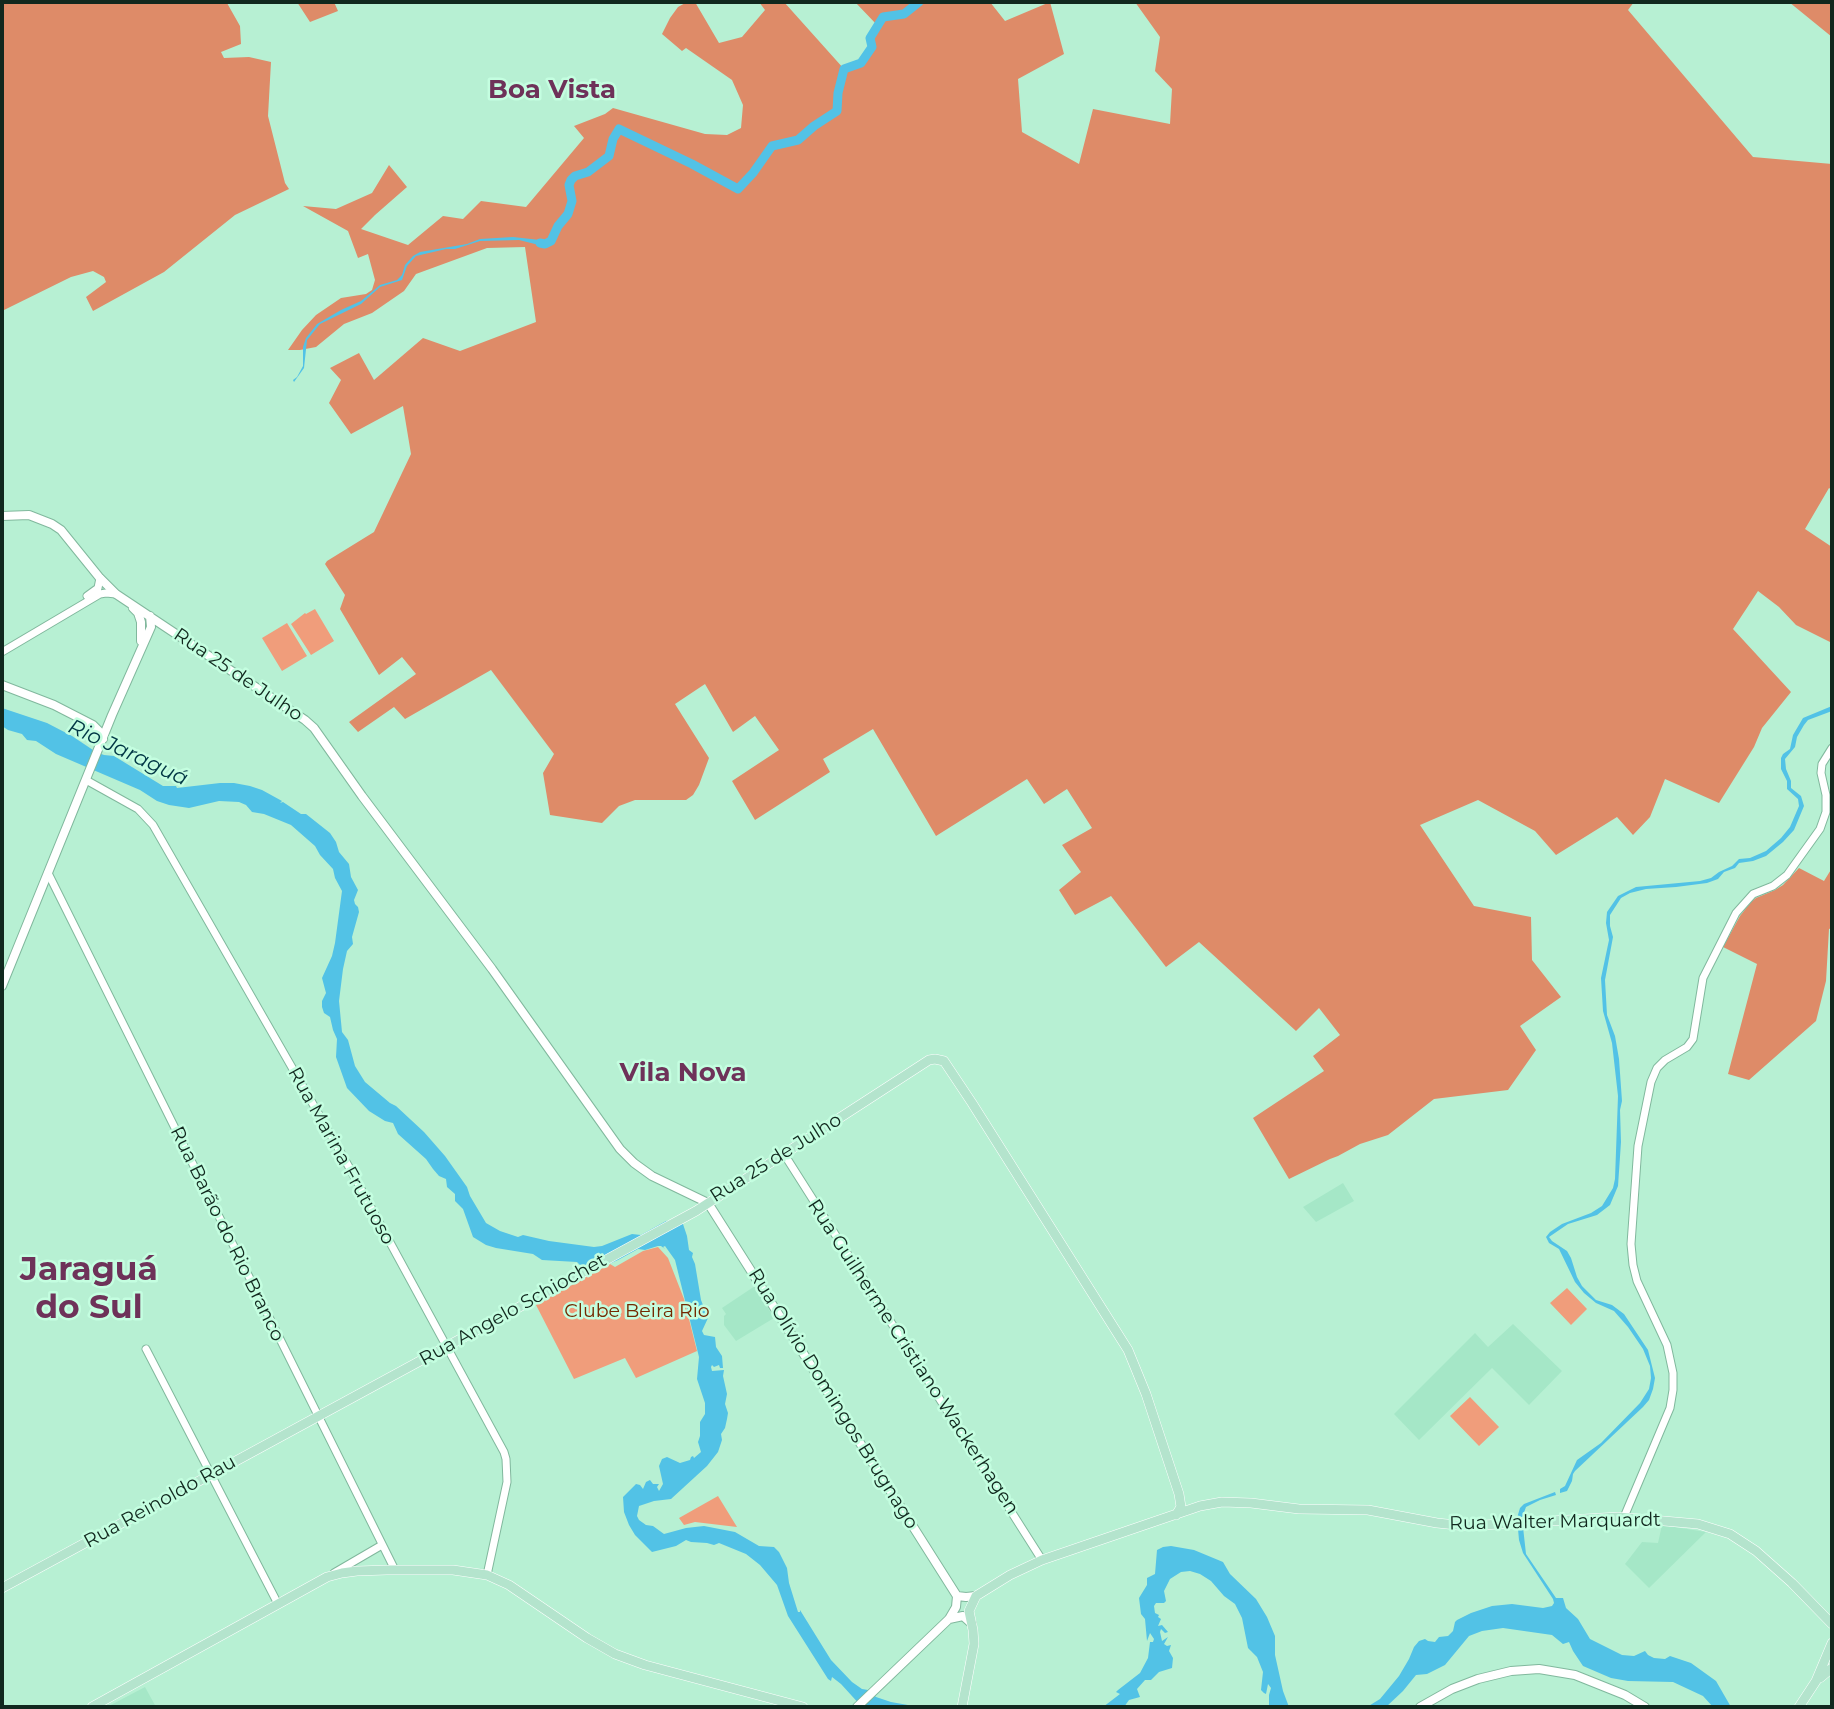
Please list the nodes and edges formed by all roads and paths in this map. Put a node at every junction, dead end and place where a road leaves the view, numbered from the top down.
1 (2, 516) edge
2 (98, 576) junction
3 (116, 594) junction
4 (127, 602) junction
5 (150, 616) junction
6 (176, 634) junction
7 (145, 639) junction
8 (2, 646) edge
9 (139, 651) junction
10 (2, 652) edge
11 (2, 685) edge
12 (112, 715) junction
13 (93, 725) junction
14 (102, 741) junction
15 (1832, 748) edge
16 (87, 777) junction
17 (48, 873) junction
18 (41, 891) junction
19 (60, 897) junction
20 (2, 986) edge
21 (784, 1154) junction
22 (708, 1203) junction
23 (447, 1346) junction
24 (146, 1349) dead end
25 (318, 1416) junction
26 (210, 1475) junction
27 (1179, 1494) junction
28 (1200, 1506) junction
29 (1176, 1515) junction
30 (1624, 1517) junction
31 (382, 1545) junction
32 (1042, 1560) junction
33 (395, 1570) junction
34 (486, 1575) junction
35 (327, 1577) junction
36 (2, 1588) edge
37 (957, 1596) junction
38 (976, 1596) junction
39 (278, 1604) junction
40 (949, 1619) junction
41 (1830, 1621) edge
42 (972, 1624) junction
43 (1831, 1649) edge
44 (1832, 1668) edge
45 (1816, 1681) junction
46 (92, 1707) edge
47 (803, 1707) edge
48 (857, 1707) edge
49 (962, 1707) edge
50 (1420, 1707) edge
51 (1645, 1707) edge
52 (1799, 1707) edge

1 - 2 main road, Rua 25 de Julho
2 - 3 main road, Rua 25 de Julho
2 - 8 street
3 - 4 main road, Rua 25 de Julho
3 - 10 street
4 - 5 main road, Rua 25 de Julho
4 - 9 main road
5 - 6 main road, Rua 25 de Julho
5 - 7 main road
6 - 7 main road
6 - 22 main road, Rua 25 de Julho
7 - 9 main road
9 - 12 main road
11 - 13 main road
12 - 13 main road
12 - 14 main road
13 - 14 main road
14 - 16 main road
15 - 30 street
16 - 17 main road
16 - 23 street, Rua Marina Frutuoso
17 - 18 main road
17 - 19 street, Rua Barão do Rio Branco
18 - 19 street
18 - 20 main road
19 - 25 street, Rua Barão do Rio Branco
21 - 22 main road, Rua 25 de Julho
21 - 27 main road, Rua 25 de Julho
21 - 32 street, Rua Guilherme Cristiano Wackerhagen
22 - 23 main road, Rua Angelo Schiochet
22 - 37 main road, Rua Olívio Domingos Brugnago
23 - 25 main road, Rua Angelo Schiochet
23 - 34 street, Rua Marina Frutuoso
24 - 26 street
25 - 26 main road, Rua Reinoldo Rau
25 - 31 street, Rua Barão do Rio Branco
26 - 36 main road, Rua Reinoldo Rau
26 - 39 street
27 - 28 main road
27 - 29 main road, Rua 25 de Julho
28 - 29 main road, Rua Walter Marquardt
28 - 30 main road, Rua Walter Marquardt
29 - 32 main road, Rua Walter Marquardt
30 - 41 main road, Rua Walter Marquardt
31 - 33 street, Rua Barão do Rio Branco
31 - 35 street
32 - 38 main road, Rua Walter Marquardt
33 - 34 main road
33 - 35 main road
34 - 47 main road
35 - 39 main road
37 - 38 main road
37 - 40 main road
38 - 42 main road
39 - 46 main road
40 - 42 main road
40 - 48 main road
41 - 43 main road, Rua Walter Marquardt
42 - 49 main road
43 - 45 main road
44 - 45 main road
45 - 52 main road
50 - 51 main road

